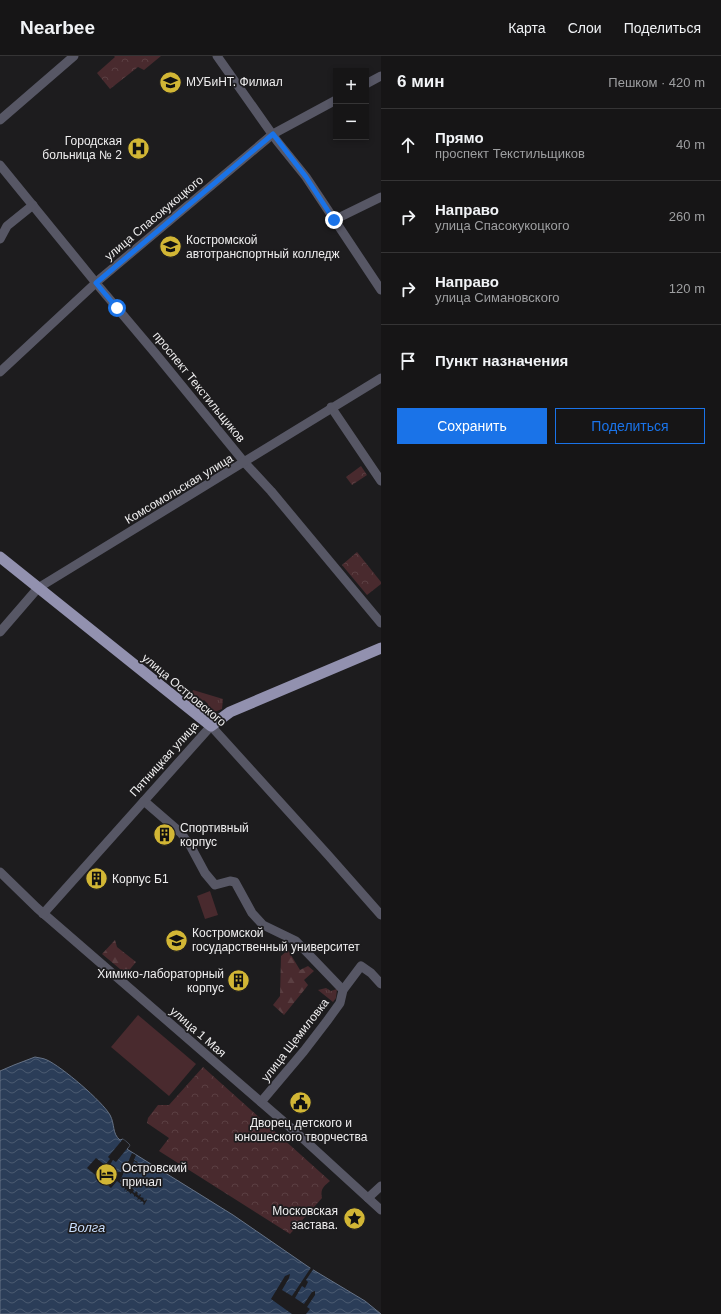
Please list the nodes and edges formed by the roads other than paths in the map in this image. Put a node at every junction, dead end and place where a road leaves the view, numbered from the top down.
1 (74, 56) edge
2 (217, 56) edge
3 (381, 76) edge
4 (369, 82) edge
5 (333, 102) edge
6 (0, 120) edge
7 (273, 134) junction
8 (0, 165) edge
9 (381, 197) edge
10 (33, 205) junction
11 (334, 220) junction
12 (0, 240) edge
13 (96, 283) junction
14 (381, 290) edge
15 (0, 372) edge
16 (381, 378) edge
17 (332, 407) junction
18 (245, 463) junction
19 (381, 481) edge
20 (0, 557) edge
21 (38, 588) junction
22 (381, 623) edge
23 (0, 632) edge
24 (381, 648) edge
25 (211, 726) junction
26 (144, 801) junction
27 (0, 872) edge
28 (43, 914) junction
29 (381, 915) edge
30 (381, 984) edge
31 (343, 990) junction
32 (261, 1102) junction
33 (381, 1186) edge
34 (368, 1198) junction
35 (381, 1210) edge

1 - 6 street
2 - 7 street
3 - 4 street
5 - 7 street, улица Спасокукоцкого
7 - 11 street
7 - 13 street, улица Спасокукоцкого
8 - 10 street, проспект Текстильщиков
9 - 11 street
10 - 12 street
10 - 13 street, проспект Текстильщиков
11 - 14 street
13 - 15 street, улица Спасокукоцкого
13 - 18 street, проспект Текстильщиков
16 - 17 street, Комсомольская улица
17 - 18 street, Комсомольская улица
17 - 19 street
18 - 21 street, Комсомольская улица
18 - 22 street, проспект Текстильщиков
20 - 21 main road, улица Островского
21 - 23 street, Комсомольская улица
21 - 25 main road, улица Островского
24 - 25 main road, Пятницкая улица
25 - 26 street, Пятницкая улица
25 - 29 street, улица Островского
26 - 28 street, Пятницкая улица
26 - 31 street
27 - 28 street, улица 1 Мая
28 - 32 street, улица 1 Мая
30 - 31 street, улица Щемиловка
31 - 32 street, улица Щемиловка
32 - 34 street, улица 1 Мая
33 - 34 street
34 - 35 street, улица 1 Мая

